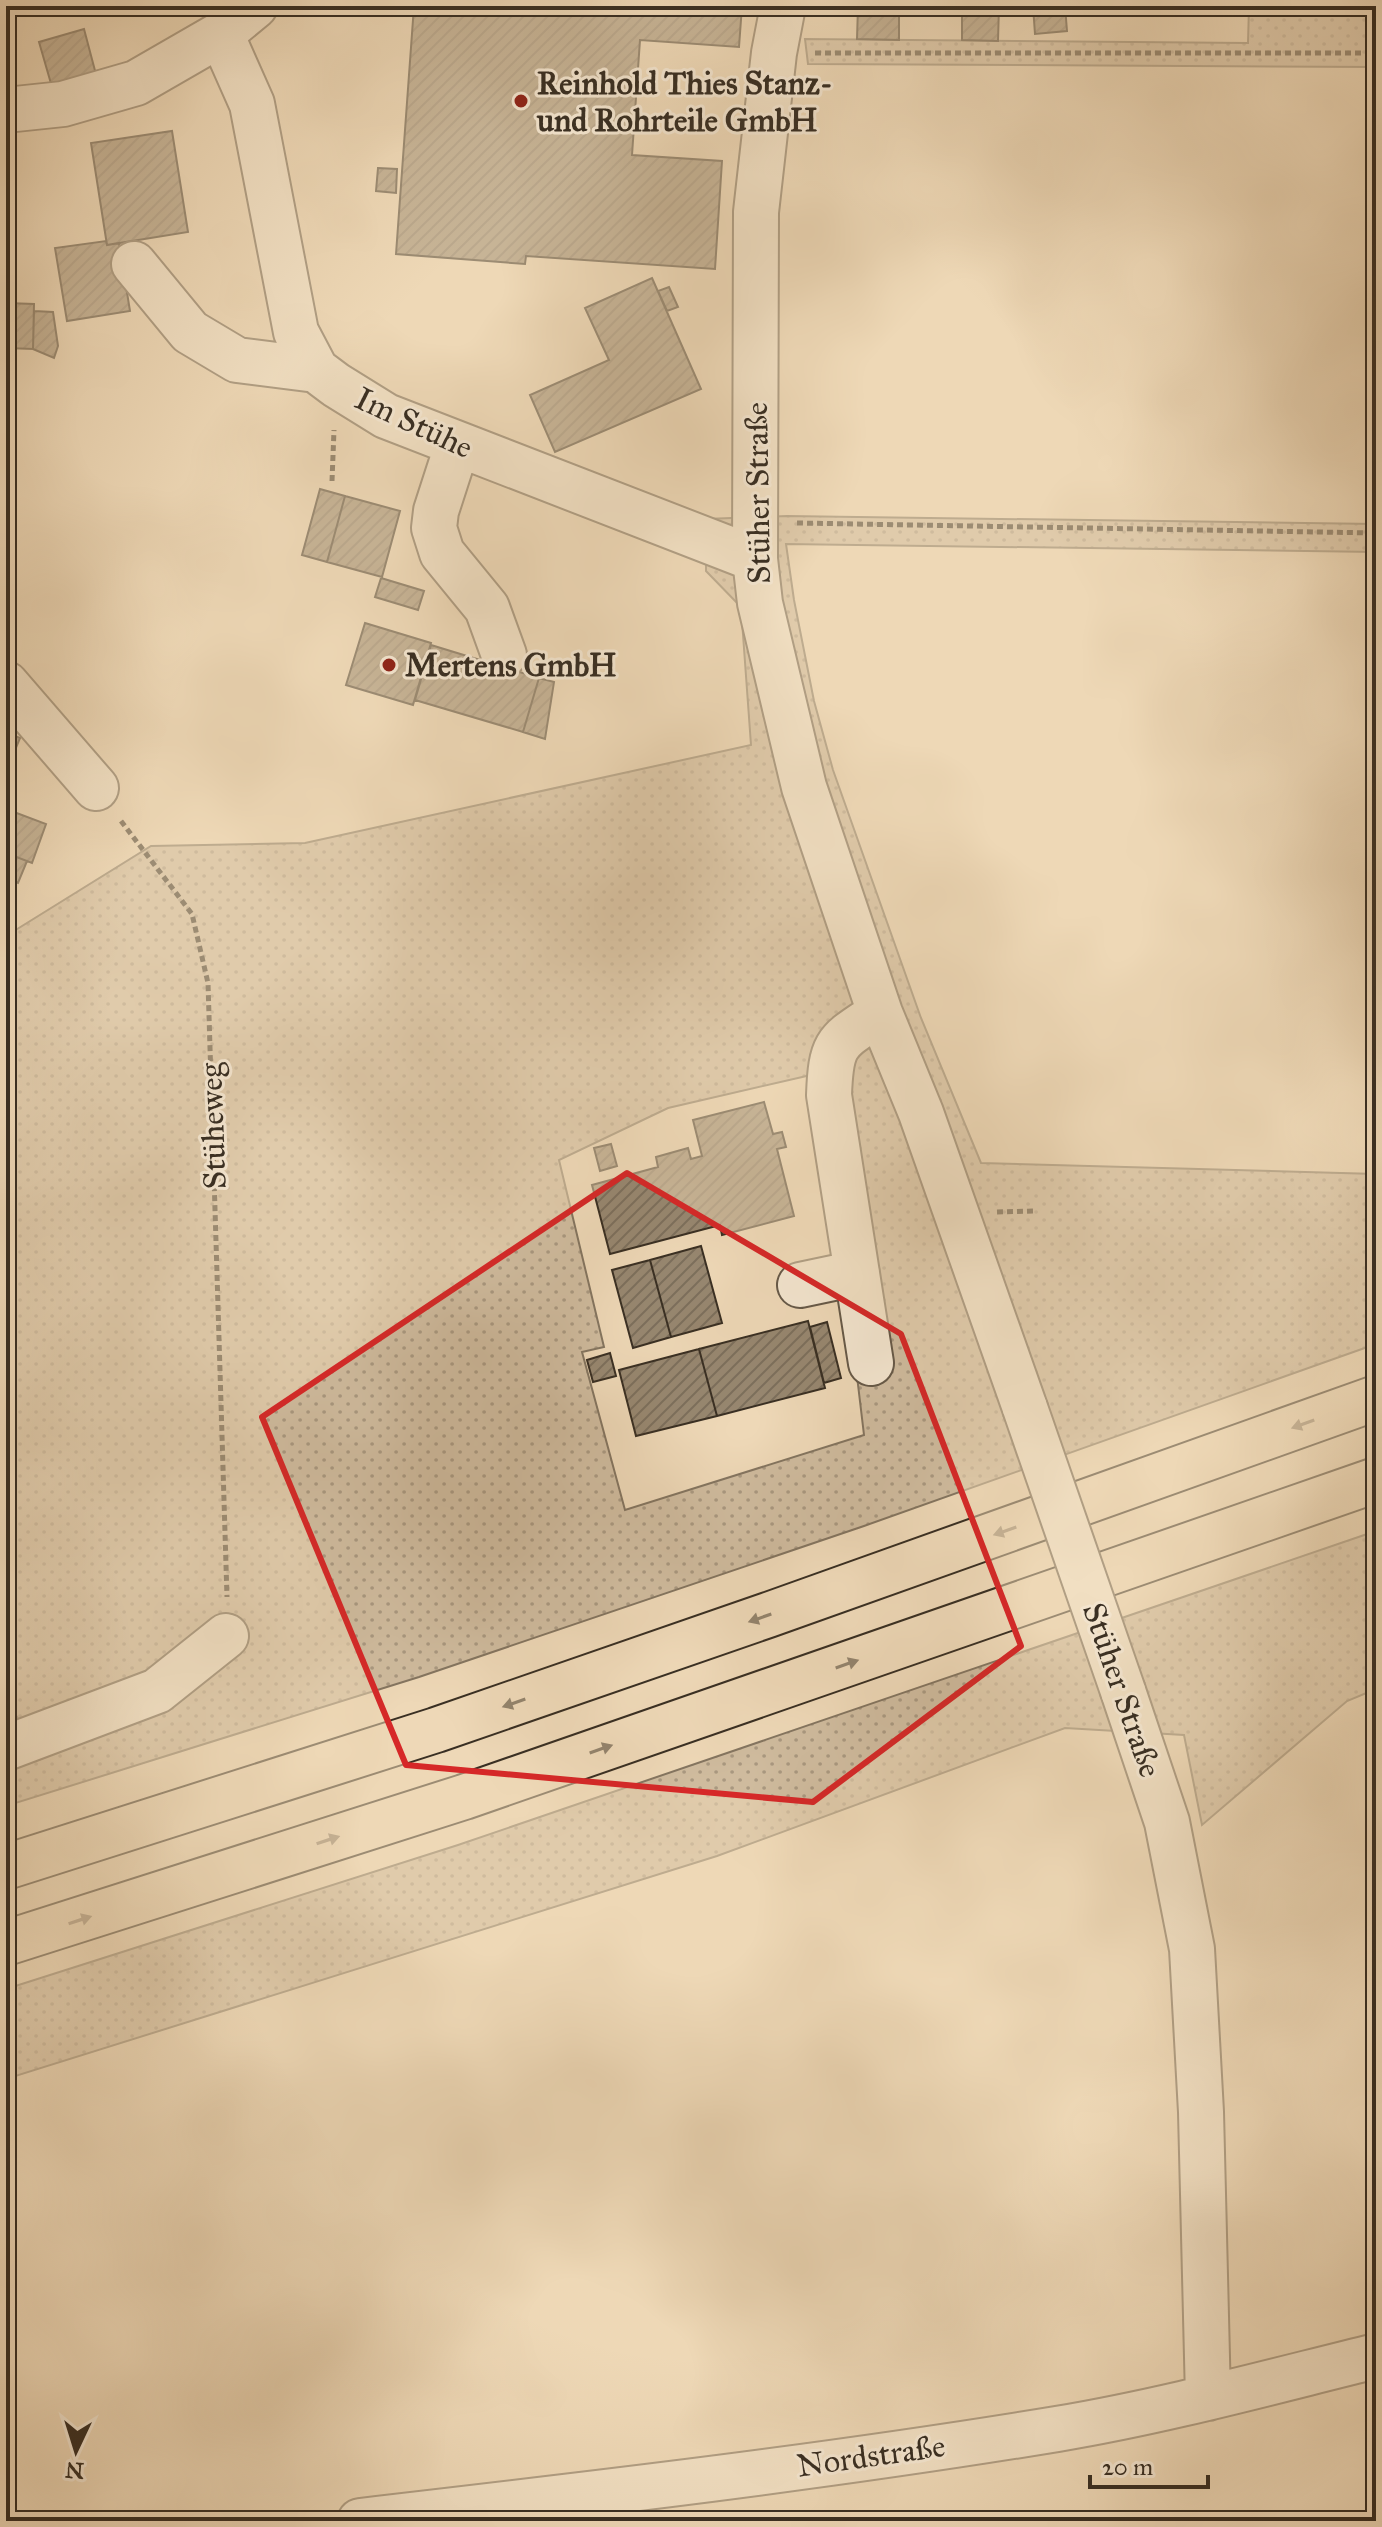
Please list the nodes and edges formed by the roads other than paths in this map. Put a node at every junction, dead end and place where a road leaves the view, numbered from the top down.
1 (255, 6) edge
2 (783, 6) edge
3 (221, 34) junction
4 (6, 110) edge
5 (134, 264) dead end
6 (316, 370) junction
7 (457, 446) junction
8 (756, 540) junction
9 (504, 655) dead end
10 (6, 684) edge
11 (96, 788) road end
12 (880, 1013) junction
13 (857, 1273) junction
14 (800, 1285) dead end
15 (871, 1363) dead end
16 (1376, 1398) edge
17 (1376, 1480) edge
18 (226, 1636) road end
19 (6, 1748) edge
20 (6, 1867) edge
21 (6, 1943) edge
22 (1376, 2356) edge
23 (1208, 2398) junction
24 (360, 2521) edge

1 - 3 street
2 - 8 street, Stüher Straße
3 - 4 street
3 - 6 street, Im Stühe
5 - 6 street
6 - 7 street, Im Stühe
7 - 8 street, Im Stühe
7 - 9 street
8 - 12 street, Stüher Straße
10 - 11 street
12 - 13 street
12 - 23 street, Stüher Straße, bridge
13 - 14 street
13 - 15 street
16 -> 20 highway
21 -> 17 highway
18 - 19 street
22 - 23 street, Nordstraße
23 - 24 street, Nordstraße

